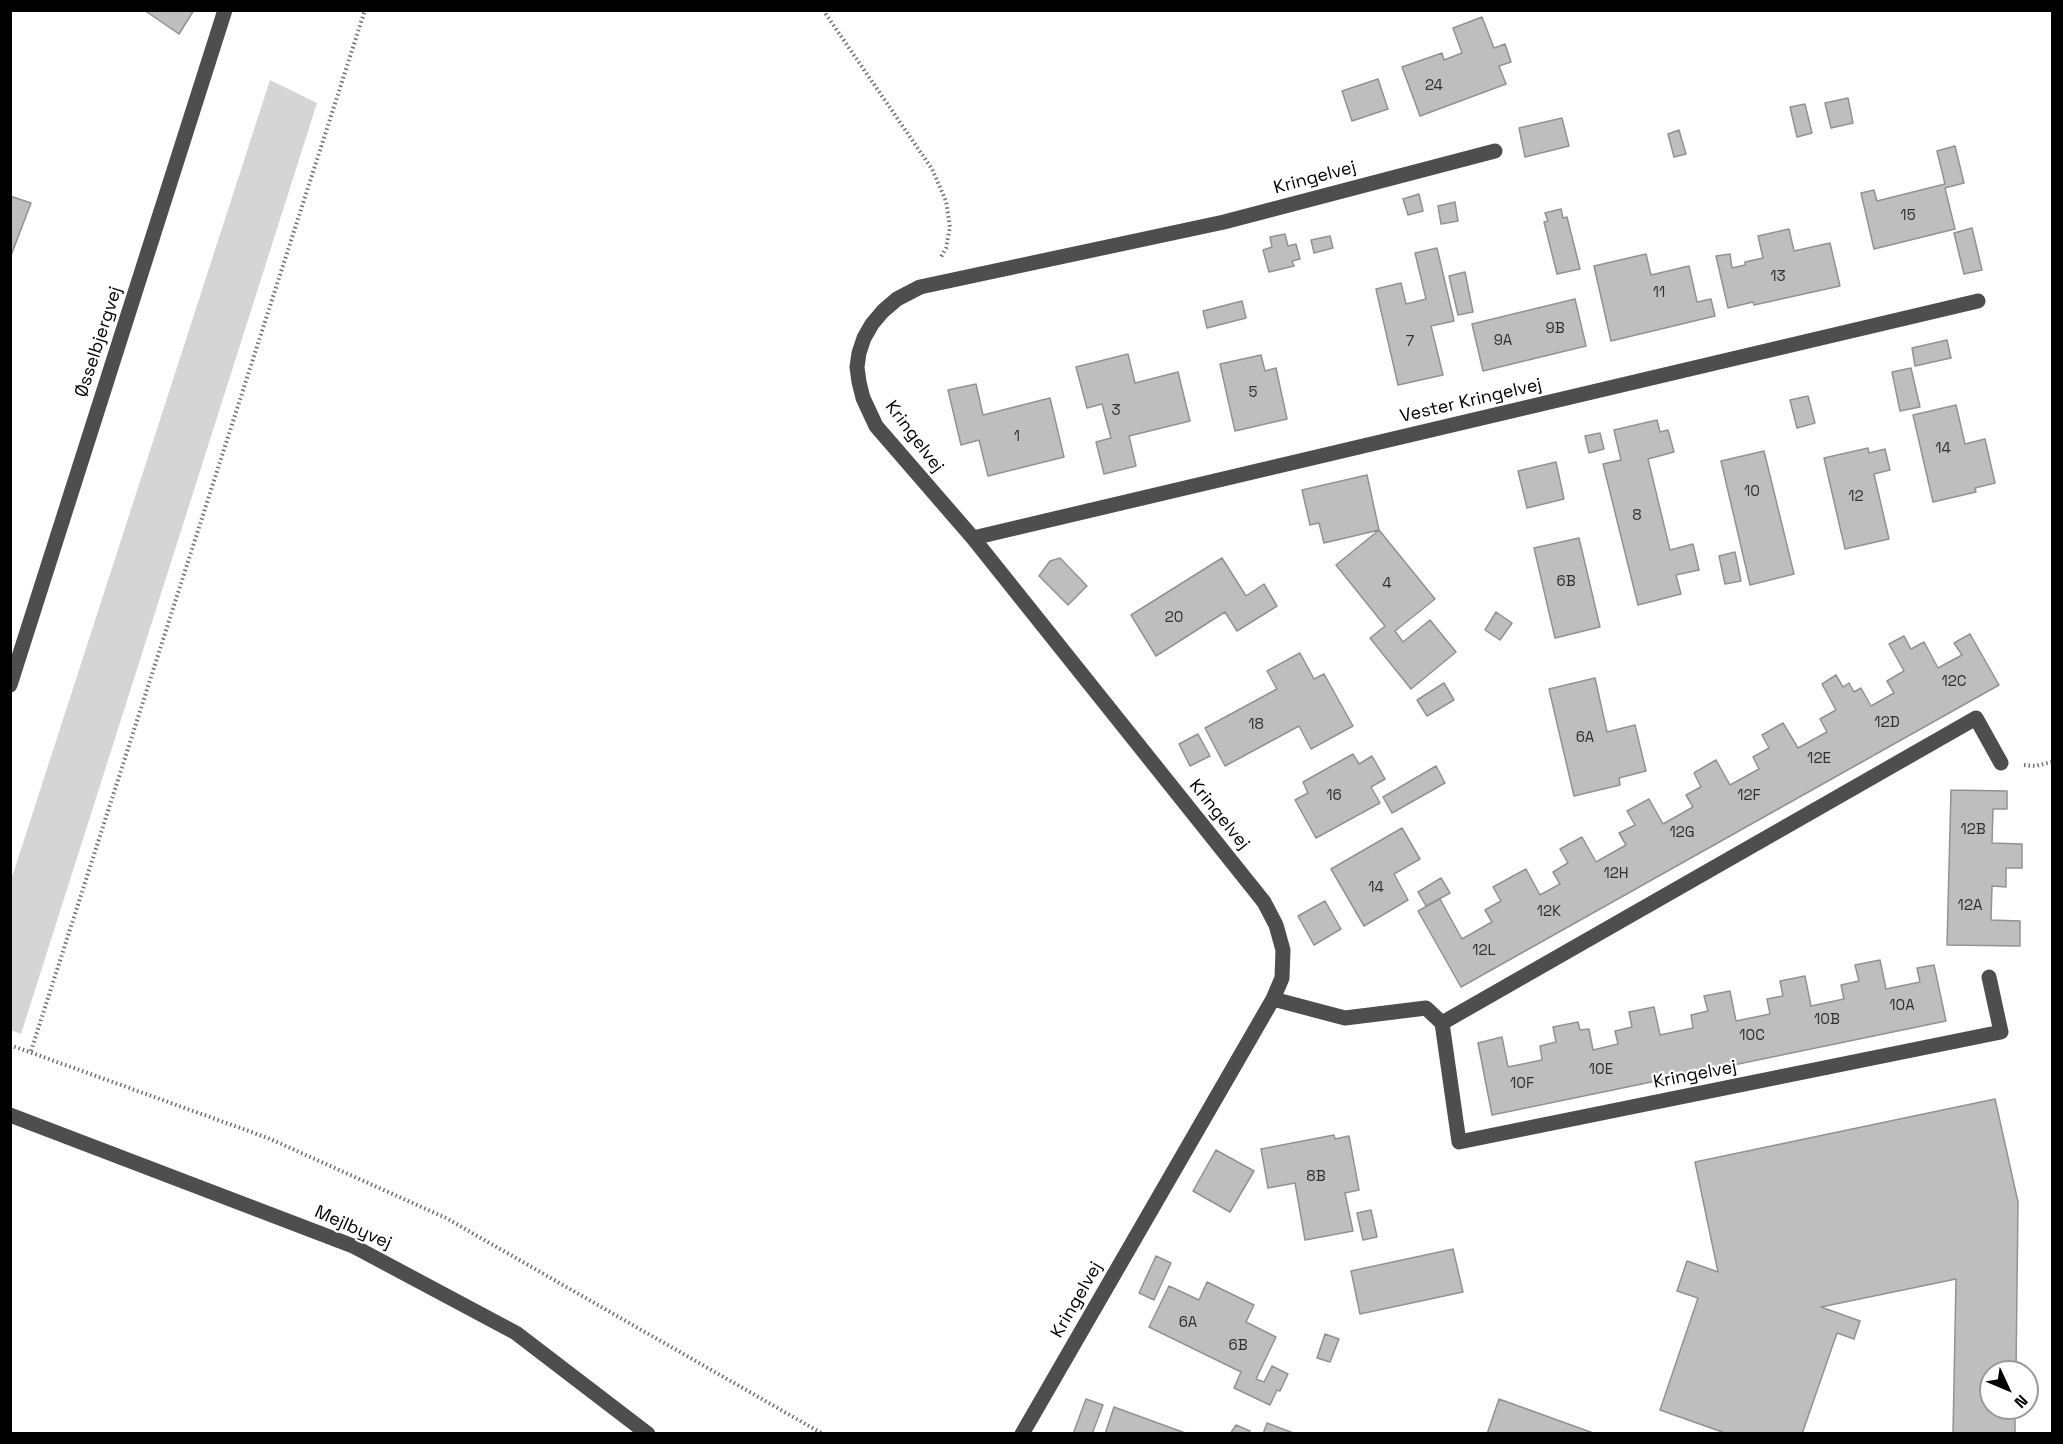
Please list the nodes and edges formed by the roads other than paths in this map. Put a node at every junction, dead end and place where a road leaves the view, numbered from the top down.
1 (225, 10) edge
2 (1495, 151) dead end
3 (1978, 301) dead end
4 (974, 538) junction
5 (10, 685) edge
6 (2001, 763) dead end
7 (1989, 977) dead end
8 (1274, 999) junction
9 (1442, 1023) junction
10 (10, 1115) edge
11 (648, 1434) edge
12 (1022, 1434) edge

1 - 5 street, Øsselbjergvej
2 - 4 street, Kringelvej
3 - 4 street, Vester Kringelvej
4 - 8 street, Kringelvej
6 - 9 street
7 - 9 street, Kringelvej
8 - 9 street
8 - 12 street, Kringelvej
10 - 11 street, Mejlbyvej

